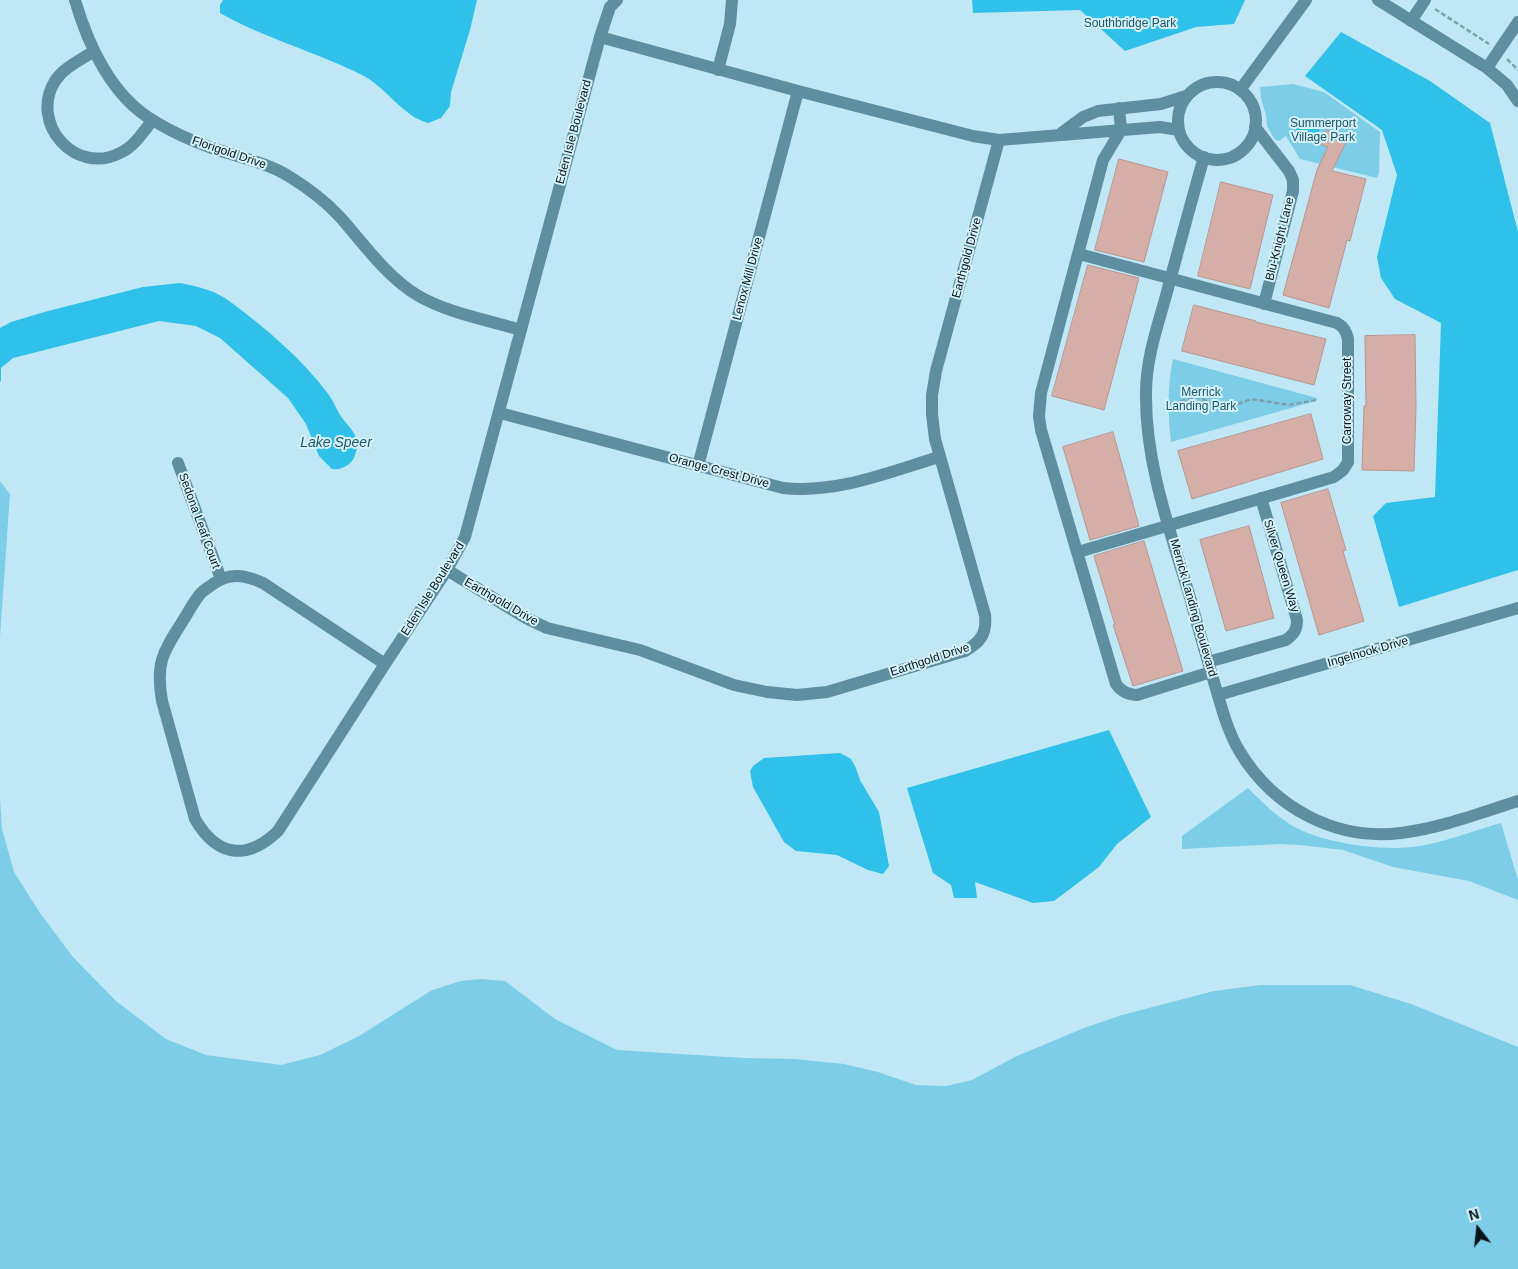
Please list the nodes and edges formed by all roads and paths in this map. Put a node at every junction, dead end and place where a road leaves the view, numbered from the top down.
1 (75, 0) edge
2 (616, 0) edge
3 (732, 0) edge
4 (1306, 0) edge
5 (1378, 0) edge
6 (1425, 1) edge
7 (1411, 21) junction
8 (1518, 22) edge
9 (600, 37) junction
10 (94, 51) junction
11 (1499, 52) junction
12 (1487, 68) junction
13 (718, 70) junction
14 (1518, 70) edge
15 (1240, 90) junction
16 (798, 91) junction
17 (1186, 96) junction
18 (1518, 101) edge
19 (1119, 108) junction
20 (152, 120) junction
21 (1255, 127) junction
22 (1121, 130) junction
23 (1179, 130) junction
24 (1058, 135) junction
25 (999, 140) junction
26 (1204, 158) junction
27 (1079, 254) junction
28 (1170, 278) junction
29 (1264, 304) junction
30 (521, 330) junction
31 (1316, 400) dead end
32 (1166, 403) dead end
33 (500, 413) junction
34 (939, 457) junction
35 (178, 463) dead end
36 (698, 466) junction
37 (1261, 498) junction
38 (1169, 525) junction
39 (1078, 552) junction
40 (447, 570) junction
41 (221, 579) junction
42 (1518, 608) edge
43 (385, 664) junction
44 (1210, 667) junction
45 (1218, 695) junction
46 (1518, 801) edge

1 - 10 street, Florigold Drive
2 - 9 street, Eden Isle Boulevard
3 - 13 street
4 - 15 street
5 - 7 street
6 - 7 street
6 - 11 path
7 - 12 street
8 - 11 street
9 - 13 street
9 - 30 street, Eden Isle Boulevard
10 - 20 street, Florigold Drive
10 - 20 street
11 - 12 street
11 - 14 path
12 - 18 street
13 - 16 street
15 - 17 street
15 - 21 street
16 - 25 street
16 - 36 street, Lenox Mill Drive
17 - 19 street
17 - 23 street
19 - 22 street
19 - 24 street
20 - 30 street, Florigold Drive
21 - 26 street
21 - 29 street, Blu-Knight Lane
22 - 23 street
22 - 24 street
22 - 27 street
23 - 26 street
24 - 25 street
25 - 34 street, Earthgold Drive
26 - 28 street, Merrick Landing Boulevard
27 - 28 street, Carroway Street
27 - 39 street
28 - 29 street, Carroway Street
28 - 38 street, Merrick Landing Boulevard
29 - 37 street, Carroway Street
30 - 33 street, Eden Isle Boulevard
31 - 32 path
33 - 36 street, Orange Crest Drive
33 - 40 street, Eden Isle Boulevard
34 - 36 street, Orange Crest Drive
34 - 40 street, Earthgold Drive
35 - 41 street, Sedona Leaf Court
37 - 38 street, Carroway Street
37 - 44 street, Silver Queen Way
38 - 39 street, Carroway Street
38 - 44 street, Merrick Landing Boulevard
39 - 44 street
40 - 43 street, Eden Isle Boulevard
41 - 43 street, Eden Isle Boulevard
41 - 43 street, Eden Isle Boulevard
42 - 45 street, Ingelnook Drive
44 - 45 street, Merrick Landing Boulevard
45 - 46 street, Merrick Landing Boulevard

